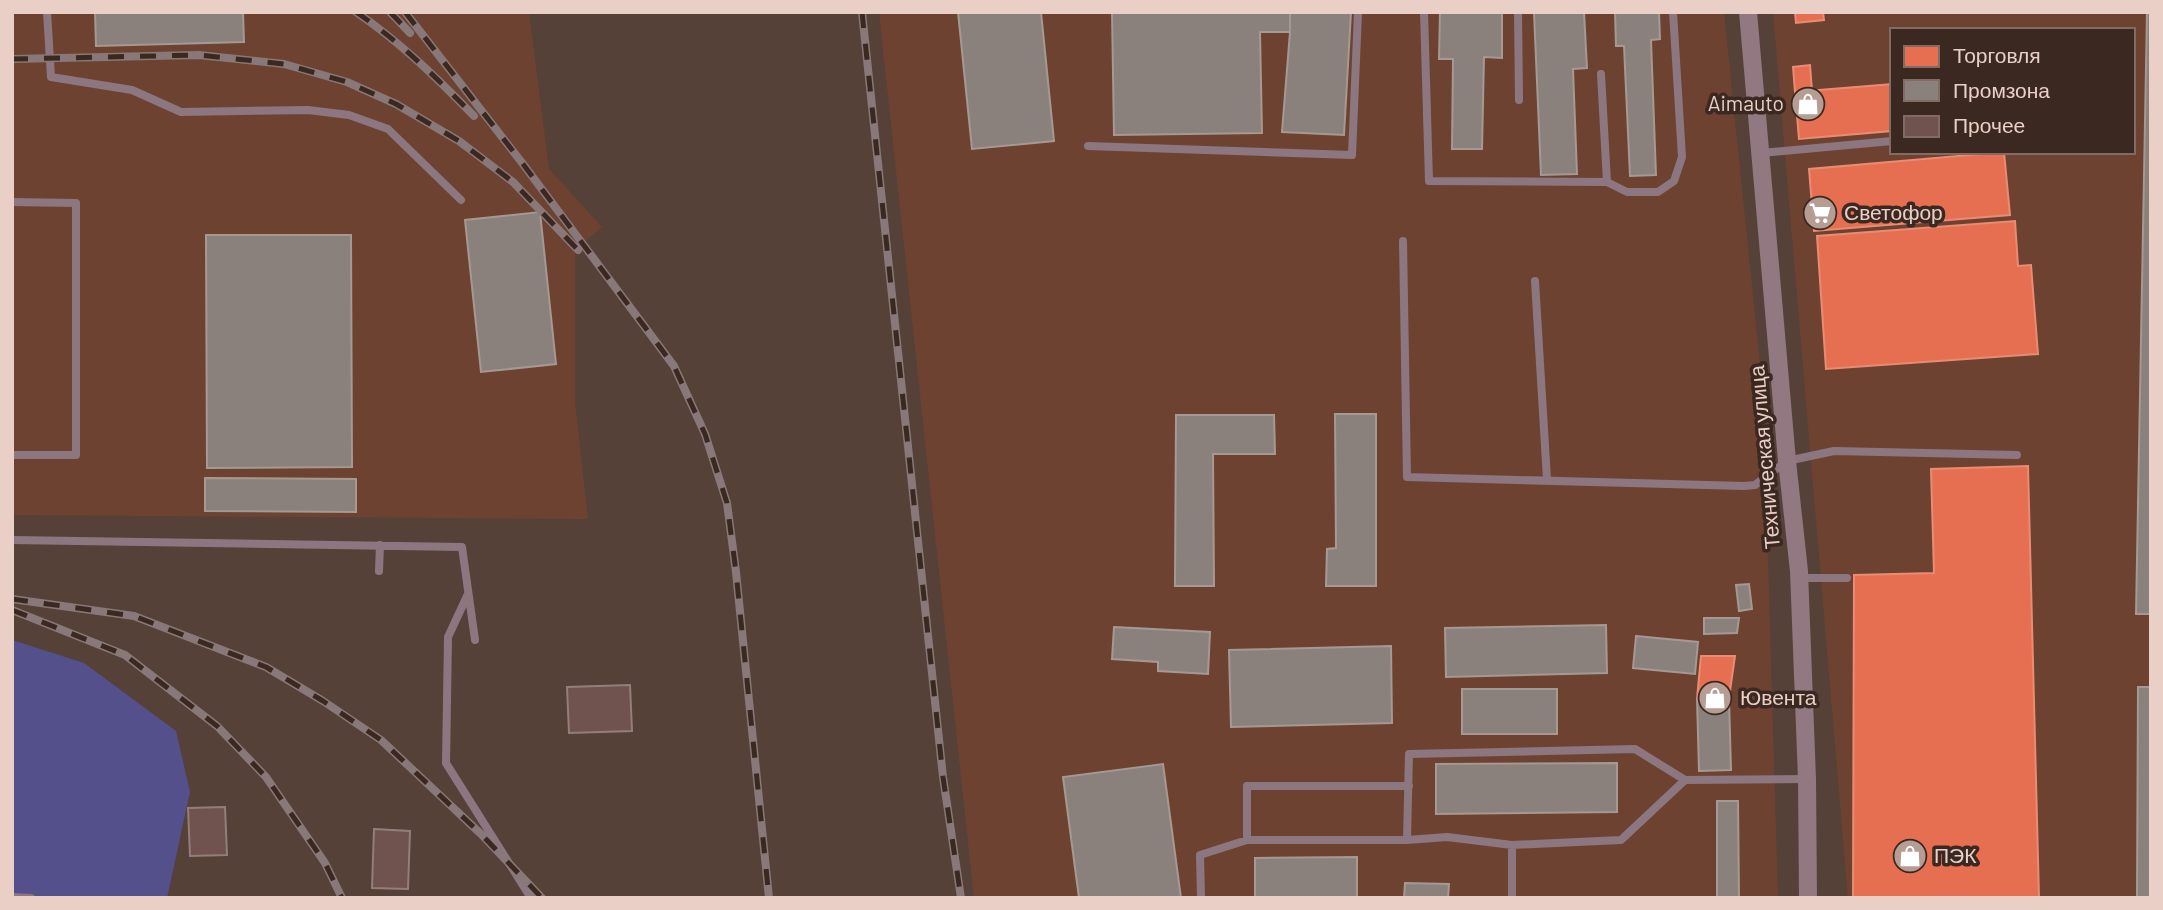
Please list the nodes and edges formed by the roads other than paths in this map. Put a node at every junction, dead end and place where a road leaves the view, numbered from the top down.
1 (47, 12) edge
2 (1358, 12) edge
3 (1424, 12) edge
4 (1518, 12) edge
5 (1673, 12) edge
6 (1748, 12) edge
7 (1601, 74) dead end
8 (1520, 100) dead end
9 (1890, 141) edge
10 (1088, 146) dead end
11 (1761, 153) junction
12 (1607, 182) junction
13 (461, 200) dead end
14 (12, 202) edge
15 (1403, 241) dead end
16 (1535, 281) dead end
17 (12, 455) edge
18 (2017, 456) dead end
19 (1787, 461) junction
20 (1547, 479) junction
21 (12, 540) edge
22 (380, 545) junction
23 (379, 571) dead end
24 (1799, 579) junction
25 (1847, 579) dead end
26 (468, 594) junction
27 (475, 640) dead end
28 (1807, 779) junction
29 (1685, 780) junction
30 (1409, 786) junction
31 (1407, 840) junction
32 (1247, 841) junction
33 (1512, 845) junction
34 (12, 897) edge
35 (31, 898) edge
36 (531, 898) edge
37 (1201, 898) edge
38 (1512, 898) edge
39 (1808, 898) edge

1 - 13 lane
2 - 10 lane
3 - 12 lane
4 - 8 lane
5 - 12 lane
6 - 11 main road, Техническая улица
7 - 12 lane
9 - 11 lane
11 - 19 main road, Техническая улица
14 - 17 lane
15 - 20 lane
16 - 20 lane
18 - 19 lane
19 - 20 lane
19 - 24 main road, Техническая улица
21 - 22 lane
22 - 23 lane
22 - 26 lane
24 - 25 lane
24 - 28 main road, Техническая улица
26 - 27 lane
26 - 36 lane
28 - 29 lane
28 - 39 main road, Техническая улица
29 - 30 lane
29 - 33 lane
30 - 31 lane
30 - 32 lane
31 - 32 lane
31 - 33 lane
32 - 37 lane
33 - 38 lane
34 - 35 lane

